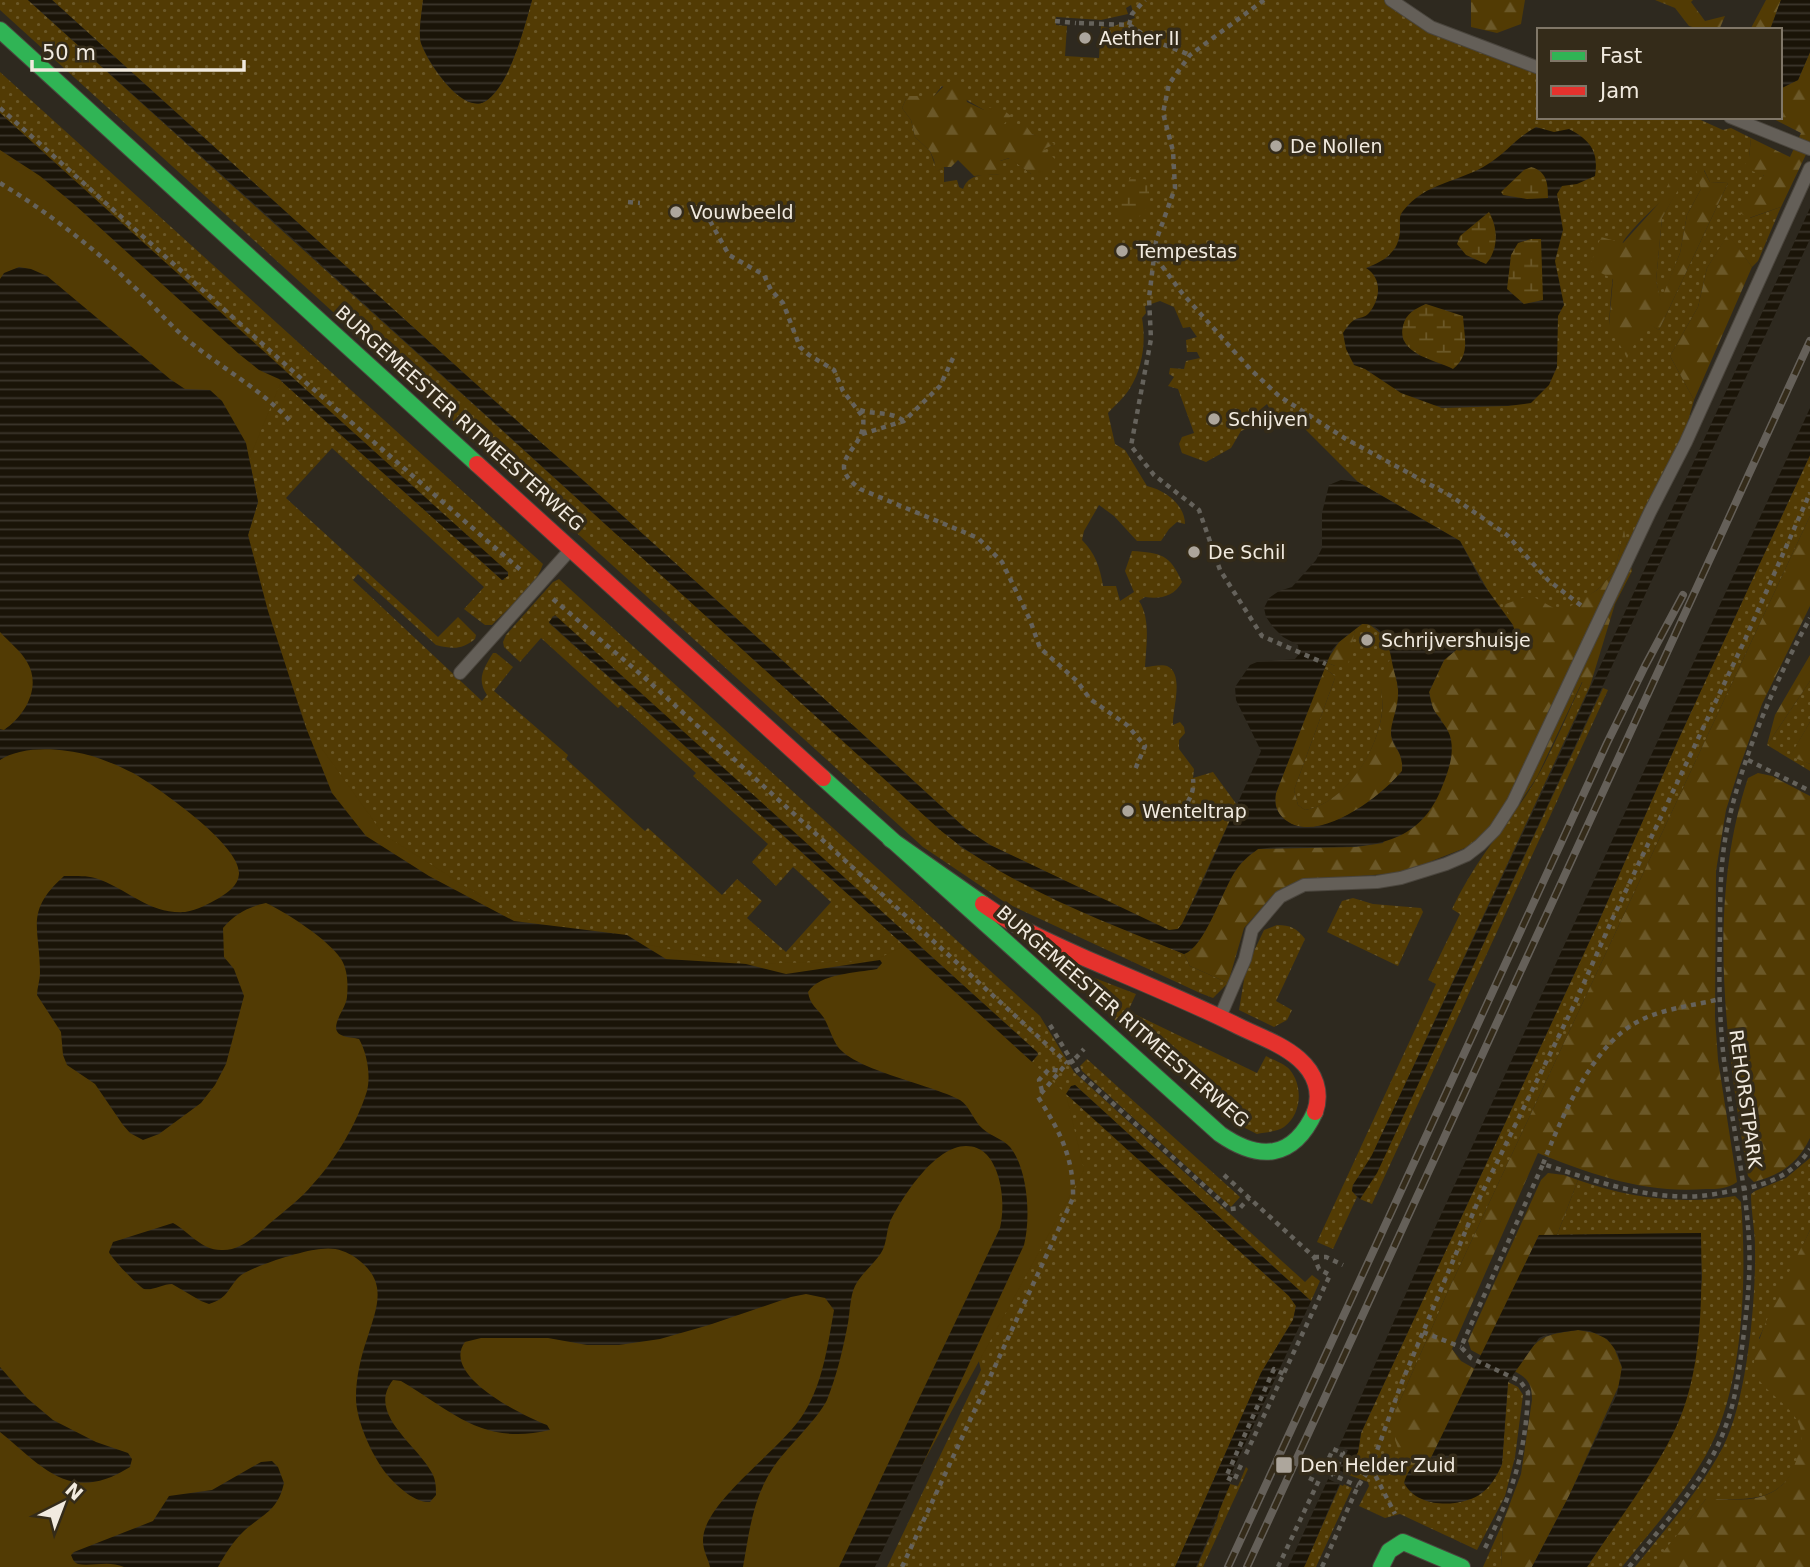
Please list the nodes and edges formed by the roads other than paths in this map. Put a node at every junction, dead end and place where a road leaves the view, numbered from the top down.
1 (1391, 0) edge
2 (0, 30) edge
3 (1537, 67) edge
4 (1735, 119) edge
5 (1810, 149) edge
6 (1810, 168) edge
7 (572, 548) junction
8 (460, 673) dead end
9 (890, 839) junction
10 (1220, 1017) junction
11 (1381, 1567) edge
12 (1462, 1567) edge

1 - 3 lane
2 - 7 street, BURGEMEESTER RITMEESTERWEG
4 - 5 lane
6 - 10 lane
7 - 8 lane
7 - 9 street, BURGEMEESTER RITMEESTERWEG
9 - 10 street, BURGEMEESTER RITMEESTERWEG
9 - 10 street, BURGEMEESTER RITMEESTERWEG
11 - 12 street

